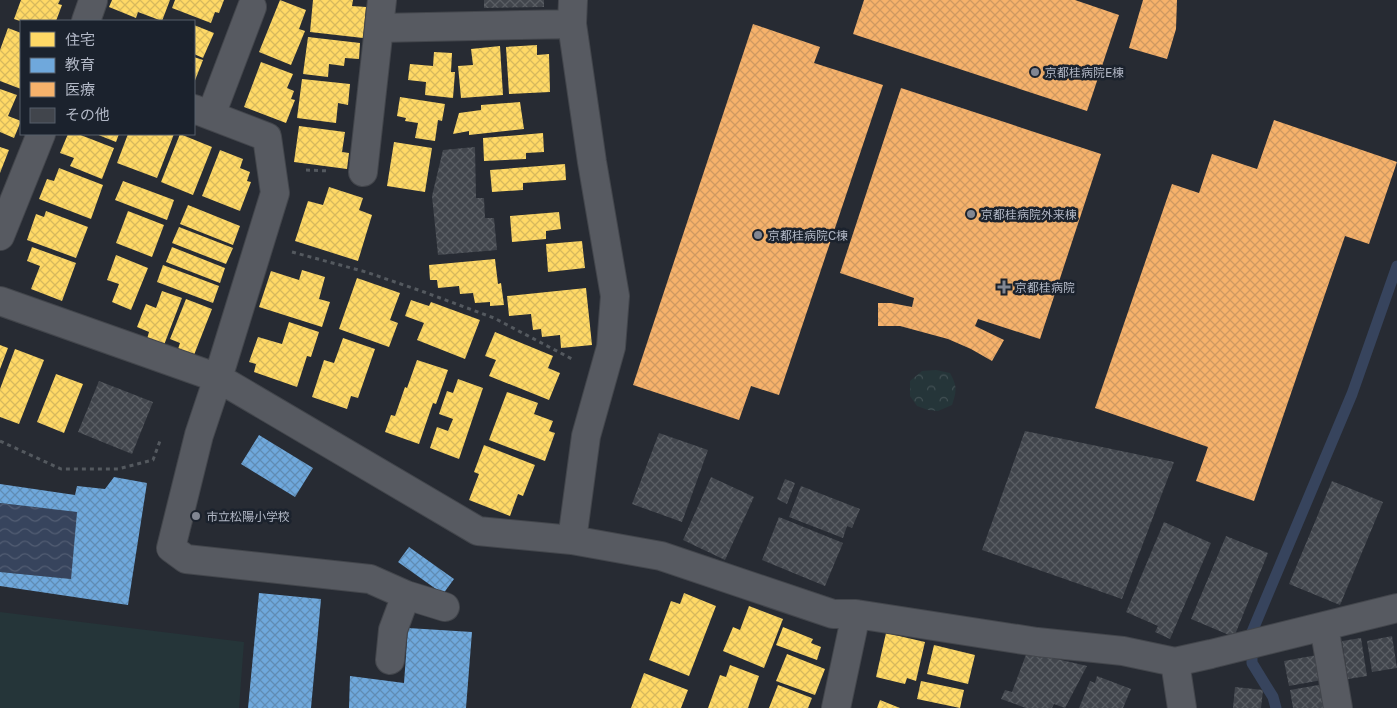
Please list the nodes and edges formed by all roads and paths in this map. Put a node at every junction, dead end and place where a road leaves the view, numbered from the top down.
1 (382, 0) edge
2 (252, 7) dead end
3 (572, 12) edge
4 (379, 28) junction
5 (202, 112) edge
6 (41, 135) edge
7 (272, 168) junction
8 (363, 172) joint
9 (0, 236) edge
10 (260, 244) junction
11 (0, 301) edge
12 (603, 373) junction
13 (218, 378) junction
14 (164, 432) dead end
15 (0, 441) edge
16 (572, 540) junction
17 (406, 595) junction
18 (445, 607) dead end
19 (1396, 612) edge
20 (856, 614) junction
21 (1324, 626) junction
22 (390, 660) dead end
23 (1175, 662) junction
24 (836, 708) edge
25 (1182, 708) edge
26 (1338, 708) edge

1 - 4 street
2 - 5 street
3 - 4 street
3 - 12 street
4 - 8 street
5 - 7 street
6 - 9 street
7 - 8 path
7 - 10 street
10 - 12 path
10 - 13 street
11 - 13 street
12 - 16 street
13 - 16 street
13 - 17 street
14 - 15 path
16 - 20 street
17 - 18 street
17 - 22 street
19 - 21 street
20 - 23 street
20 - 24 street
21 - 23 street
21 - 26 street
23 - 25 street

